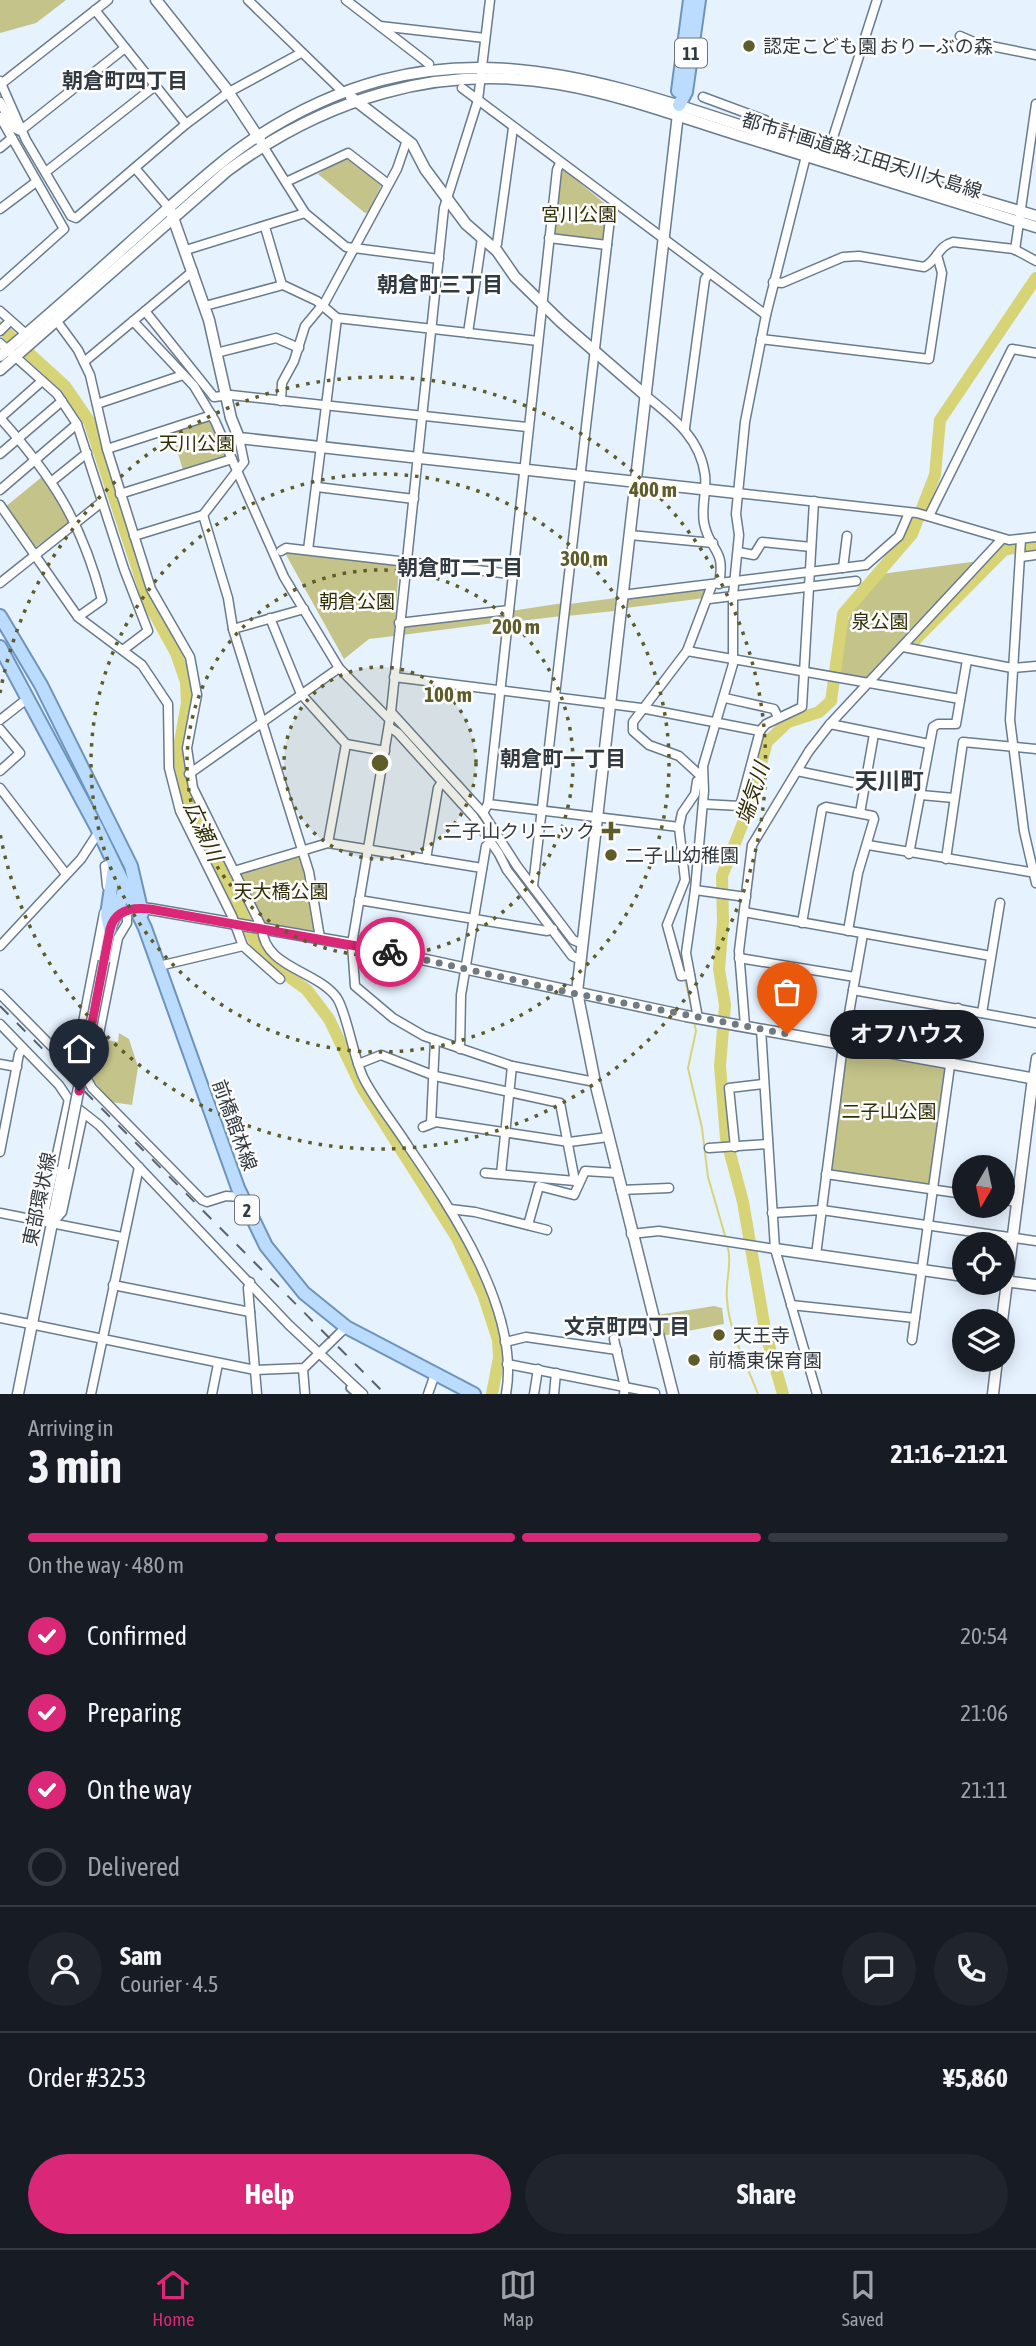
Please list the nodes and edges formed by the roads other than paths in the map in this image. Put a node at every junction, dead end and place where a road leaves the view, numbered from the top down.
1 (108, 0) edge
2 (156, 0) edge
3 (346, 0) edge
4 (490, 0) edge
5 (690, 0) edge
6 (699, 0) edge
7 (877, 0) edge
8 (252, 2) edge
9 (95, 10) junction
10 (380, 26) junction
11 (960, 36) dead end
12 (485, 38) junction
13 (125, 48) junction
14 (301, 53) junction
15 (1036, 55) edge
16 (429, 64) dead end
17 (481, 72) junction
18 (1, 82) edge
19 (155, 86) junction
20 (462, 88) dead end
21 (229, 92) junction
22 (344, 93) junction
23 (703, 97) dead end
24 (355, 100) junction
25 (478, 100) junction
26 (0, 102) edge
27 (1036, 104) edge
28 (678, 111) junction
29 (742, 112) junction
30 (0, 117) edge
31 (765, 120) dead end
32 (186, 124) junction
33 (738, 125) junction
34 (513, 128) junction
35 (23, 130) junction
36 (12, 138) junction
37 (407, 140) junction
38 (260, 141) junction
39 (0, 148) edge
40 (828, 153) junction
41 (806, 156) junction
42 (560, 163) junction
43 (135, 168) junction
44 (47, 171) junction
45 (36, 182) junction
46 (286, 182) junction
47 (388, 184) junction
48 (447, 195) junction
49 (615, 204) junction
50 (0, 209) edge
51 (172, 213) junction
52 (305, 213) junction
53 (1036, 216) edge
54 (1021, 217) junction
55 (265, 227) junction
56 (1036, 227) edge
57 (482, 238) junction
58 (549, 238) junction
59 (664, 240) junction
60 (607, 245) junction
61 (494, 248) junction
62 (352, 249) junction
63 (186, 250) junction
64 (1016, 250) junction
65 (937, 255) junction
66 (439, 259) junction
67 (1036, 261) edge
68 (193, 271) junction
69 (709, 274) junction
70 (773, 282) junction
71 (282, 285) junction
72 (0, 286) edge
73 (542, 304) junction
74 (322, 305) junction
75 (205, 306) junction
76 (0, 311) edge
77 (145, 311) junction
78 (766, 315) junction
79 (337, 317) junction
80 (56, 320) junction
81 (133, 321) junction
82 (8, 322) junction
83 (432, 329) junction
84 (0, 331) edge
85 (468, 333) junction
86 (26, 339) junction
87 (761, 339) junction
88 (538, 341) junction
89 (299, 348) junction
90 (9, 351) edge
91 (595, 351) junction
92 (216, 353) junction
93 (1036, 353) edge
94 (84, 362) junction
95 (0, 370) edge
96 (183, 375) junction
97 (42, 381) junction
98 (226, 395) junction
99 (645, 395) junction
100 (62, 401) junction
101 (281, 401) junction
102 (97, 404) junction
103 (326, 406) junction
104 (212, 415) junction
105 (422, 415) junction
106 (0, 418) edge
107 (77, 424) junction
108 (527, 427) junction
109 (685, 428) junction
110 (18, 438) junction
111 (239, 438) junction
112 (321, 445) junction
113 (107, 449) junction
114 (87, 453) junction
115 (0, 454) edge
116 (418, 456) junction
117 (36, 459) junction
118 (232, 459) junction
119 (524, 468) junction
120 (237, 473) junction
121 (581, 475) junction
122 (636, 481) junction
123 (51, 482) junction
124 (317, 487) junction
125 (704, 489) junction
126 (0, 490) edge
127 (737, 493) junction
128 (120, 494) junction
129 (414, 499) junction
130 (102, 502) junction
131 (814, 502) junction
132 (0, 505) edge
133 (920, 514) junction
134 (203, 515) junction
135 (76, 521) junction
136 (630, 535) junction
137 (134, 536) junction
138 (847, 536) dead end
139 (1036, 537) edge
140 (1002, 539) junction
141 (713, 543) junction
142 (811, 547) junction
143 (1021, 548) junction
144 (309, 550) junction
145 (281, 551) dead end
146 (738, 552) junction
147 (1036, 555) edge
148 (34, 556) junction
149 (405, 562) junction
150 (843, 568) junction
151 (810, 572) junction
152 (512, 574) junction
153 (856, 581) dead end
154 (734, 582) junction
155 (0, 583) edge
156 (715, 584) junction
157 (809, 587) junction
158 (622, 595) junction
159 (733, 595) junction
160 (709, 598) junction
161 (304, 609) junction
162 (509, 610) junction
163 (0, 616) edge
164 (78, 617) junction
165 (270, 618) junction
166 (399, 623) junction
167 (233, 629) junction
168 (0, 647) edge
169 (903, 647) junction
170 (123, 650) junction
171 (687, 651) junction
172 (733, 659) junction
173 (967, 660) junction
174 (1036, 667) edge
175 (338, 668) junction
176 (1012, 668) junction
177 (805, 670) junction
178 (394, 677) junction
179 (869, 682) junction
180 (499, 691) junction
181 (301, 694) junction
182 (28, 698) junction
183 (555, 698) junction
184 (725, 698) junction
185 (960, 699) junction
186 (610, 705) junction
187 (641, 708) junction
188 (778, 717) junction
189 (0, 720) edge
190 (390, 720) junction
191 (718, 723) junction
192 (262, 724) junction
193 (830, 724) junction
194 (0, 729) edge
195 (760, 731) junction
196 (874, 734) junction
197 (345, 744) junction
198 (929, 744) junction
199 (1014, 748) junction
200 (1036, 749) edge
201 (385, 751) junction
202 (0, 771) edge
203 (797, 771) junction
204 (189, 774) junction
205 (703, 778) junction
206 (442, 782) junction
207 (865, 785) junction
208 (0, 788) edge
209 (700, 788) junction
210 (921, 795) junction
211 (954, 798) junction
212 (488, 804) junction
213 (703, 804) junction
214 (543, 811) junction
215 (483, 813) junction
216 (860, 813) junction
217 (597, 818) junction
218 (103, 826) junction
219 (679, 827) junction
220 (491, 842) junction
221 (328, 843) junction
222 (868, 845) junction
223 (1032, 847) edge
224 (368, 849) junction
225 (302, 850) junction
226 (909, 853) junction
227 (81, 859) junction
228 (426, 859) junction
229 (946, 859) junction
230 (112, 862) junction
231 (482, 868) junction
232 (234, 871) junction
233 (1035, 873) edge
234 (66, 874) junction
235 (1036, 883) edge
236 (533, 886) junction
237 (125, 889) junction
238 (695, 890) junction
239 (746, 897) junction
240 (359, 900) junction
241 (1000, 904) dead end
242 (134, 910) junction
243 (744, 912) junction
244 (474, 919) junction
245 (802, 923) junction
246 (236, 924) junction
247 (259, 928) junction
248 (110, 929) junction
249 (553, 929) junction
250 (848, 931) junction
251 (863, 934) junction
252 (320, 938) junction
253 (352, 944) junction
254 (583, 944) junction
255 (0, 946) edge
256 (243, 946) junction
257 (991, 956) junction
258 (739, 958) junction
259 (581, 960) junction
260 (159, 966) junction
261 (465, 969) junction
262 (690, 975) junction
263 (855, 977) junction
264 (280, 979) dead end
265 (853, 990) junction
266 (0, 994) edge
267 (577, 994) junction
268 (958, 1008) junction
269 (982, 1013) junction
270 (698, 1018) junction
271 (1036, 1023) edge
272 (0, 1024) edge
273 (745, 1026) junction
274 (761, 1030) junction
275 (435, 1040) junction
276 (844, 1044) junction
277 (23, 1048) junction
278 (460, 1049) junction
279 (1036, 1058) edge
280 (94, 1059) dead end
281 (949, 1062) junction
282 (0, 1064) edge
283 (75, 1064) junction
284 (358, 1065) junction
285 (512, 1066) junction
286 (17, 1067) junction
287 (435, 1076) junction
288 (1035, 1078) edge
289 (595, 1082) junction
290 (764, 1084) junction
291 (510, 1093) junction
292 (69, 1100) junction
293 (0, 1102) edge
294 (10, 1104) junction
295 (83, 1114) junction
296 (1032, 1127) edge
297 (505, 1133) junction
298 (608, 1137) junction
299 (569, 1142) junction
300 (768, 1144) junction
301 (735, 1147) junction
302 (709, 1148) dead end
303 (0, 1152) edge
304 (139, 1167) junction
305 (485, 1173) dead end
306 (617, 1173) junction
307 (501, 1174) junction
308 (826, 1174) junction
309 (668, 1188) dead end
310 (621, 1190) junction
311 (933, 1190) junction
312 (952, 1192) edge
313 (242, 1197) junction
314 (1015, 1202) edge
315 (1018, 1202) junction
316 (450, 1209) junction
317 (822, 1210) junction
318 (0, 1213) edge
319 (772, 1213) junction
320 (52, 1223) junction
321 (528, 1225) junction
322 (928, 1225) junction
323 (547, 1230) dead end
324 (978, 1232) edge
325 (1014, 1232) edge
326 (631, 1234) junction
327 (122, 1237) junction
328 (1015, 1237) edge
329 (1036, 1241) edge
330 (775, 1249) junction
331 (816, 1255) junction
332 (921, 1270) junction
333 (952, 1274) edge
334 (250, 1282) junction
335 (1015, 1282) edge
336 (113, 1285) junction
337 (1036, 1285) edge
338 (791, 1306) junction
339 (250, 1312) junction
340 (0, 1318) edge
341 (915, 1318) junction
342 (31, 1325) junction
343 (346, 1327) junction
344 (102, 1339) junction
345 (614, 1339) dead end
346 (912, 1340) dead end
347 (505, 1342) junction
348 (617, 1350) junction
349 (319, 1354) junction
350 (218, 1364) junction
351 (507, 1364) junction
352 (303, 1369) junction
353 (538, 1369) junction
354 (255, 1370) junction
355 (996, 1372) edge
356 (556, 1373) junction
357 (435, 1374) junction
358 (350, 1388) dead end
359 (624, 1391) edge
360 (18, 1394) edge
361 (91, 1394) edge
362 (212, 1394) edge
363 (257, 1394) edge
364 (305, 1394) edge
365 (357, 1394) edge
366 (363, 1394) edge
367 (428, 1394) edge
368 (474, 1394) edge
369 (506, 1394) edge
370 (534, 1394) edge
371 (554, 1394) edge
372 (655, 1394) edge
373 (673, 1394) edge
374 (817, 1394) edge
375 (993, 1394) edge

1 - 9 street
2 - 21 street
3 - 10 street
4 - 12 street
5 - 28 main road, 11
6 - 28 main road, 11
7 - 40 street
8 - 14 street
9 - 13 street
9 - 18 street
10 - 12 street
10 - 16 street
11 - 15 street
12 - 17 street
13 - 19 street
13 - 35 street
14 - 21 street
14 - 22 street
17 - 22 street
17 - 24 street
17 - 25 street
17 - 28 street
18 - 35 street
19 - 32 street
19 - 44 street
20 - 25 street
21 - 32 street
21 - 38 street
22 - 24 street
22 - 38 street
23 - 29 street
24 - 37 street
24 - 38 street
25 - 34 street
25 - 48 street
26 - 35 street
27 - 54 street
28 - 33 street, 都市計画道路 江田天川大島線
28 - 41 street, 都市計画道路 江田天川大島線
28 - 59 street
29 - 31 street
29 - 33 street
30 - 36 street
32 - 43 street
33 - 40 street, 都市計画道路 江田天川大島線
34 - 42 street
34 - 61 street
35 - 44 street
36 - 39 street
36 - 45 street
37 - 47 street
37 - 48 street
38 - 46 street
38 - 51 street
40 - 54 street, 都市計画道路 江田天川大島線
41 - 54 street, 都市計画道路 江田天川大島線
41 - 70 street
42 - 49 street
42 - 58 street
43 - 44 street
43 - 51 street
45 - 50 street
45 - 72 street
46 - 47 street
46 - 52 street
47 - 62 street
48 - 57 street
48 - 66 street
49 - 59 street
49 - 60 street
51 - 63 street
51 - 80 street
51 - 86 street
52 - 55 street
52 - 62 street
53 - 54 street, 都市計画道路 江田天川大島線
54 - 56 street, 都市計画道路 江田天川大島線
54 - 64 street
55 - 63 street
55 - 71 street
57 - 61 street
57 - 85 street
58 - 60 street
58 - 73 street
59 - 69 street
59 - 99 street
60 - 91 street
61 - 73 street
62 - 66 street
62 - 74 street
63 - 68 street
64 - 65 street
64 - 67 street
65 - 70 street
65 - 87 street
66 - 83 street
68 - 75 street
68 - 77 street
69 - 78 street
69 - 109 street
70 - 78 street
71 - 74 street
71 - 75 street
73 - 88 street
73 - 91 street
74 - 79 street
74 - 89 street
75 - 92 street
76 - 82 street
77 - 81 street
77 - 98 street
78 - 87 street
79 - 83 street
79 - 103 street
80 - 86 street
80 - 94 street
81 - 94 street
81 - 96 street
82 - 84 street
82 - 86 street
83 - 85 street
83 - 105 street
85 - 88 street
86 - 90 street
87 - 127 street
88 - 108 street
89 - 92 street
89 - 101 street
90 - 95 street
90 - 97 street
91 - 99 street
91 - 121 street
92 - 98 street
93 - 133 street
94 - 102 street
96 - 102 street
96 - 104 street
97 - 100 street
97 - 106 street
98 - 101 street
98 - 111 street
99 - 109 street
99 - 122 street
100 - 107 street
100 - 110 street
101 - 103 street
102 - 113 street
103 - 105 street
103 - 112 street
104 - 113 street
104 - 118 street
105 - 108 street
105 - 116 street
106 - 110 street
107 - 114 street
107 - 117 street
108 - 119 street
109 - 125 street
110 - 115 street
110 - 117 street
111 - 112 street
111 - 120 street
112 - 116 street
112 - 124 street
113 - 128 street
114 - 123 street
114 - 130 street
116 - 119 street
116 - 129 street
117 - 123 street
117 - 126 street
118 - 120 street
118 - 128 street
119 - 121 street
119 - 152 street
120 - 134 street
120 - 161 street
121 - 122 street
121 - 183 street
122 - 125 street
122 - 136 street
123 - 135 street
124 - 129 street
124 - 144 street
125 - 127 street
125 - 141 street
127 - 131 street
127 - 146 street
128 - 137 street
129 - 149 street
130 - 135 street
130 - 170 street
131 - 133 street
131 - 142 street
132 - 148 street
133 - 140 street
133 - 150 street
134 - 137 street
134 - 167 street
135 - 148 street
135 - 164 street
136 - 141 street
136 - 158 street
137 - 204 street
138 - 150 street
139 - 143 street
140 - 143 street
140 - 169 street
141 - 156 street
142 - 146 street
142 - 151 street
143 - 147 street
143 - 176 street
144 - 145 street
144 - 149 street
146 - 154 street
148 - 155 street
148 - 164 street
149 - 152 street
149 - 166 street
150 - 151 street
151 - 154 street
151 - 157 street
152 - 162 street
153 - 157 street
154 - 156 street
154 - 159 street
156 - 158 street
156 - 160 street
157 - 159 street
157 - 177 street
158 - 186 street
159 - 160 street
159 - 172 street
160 - 171 street
161 - 165 street
161 - 175 street
162 - 166 street
162 - 180 street
163 - 218 main road, 前橋館林線 / 2
164 - 170 street
165 - 167 street
165 - 181 street
166 - 178 street
167 - 192 street
168 - 182 main road, 前橋館林線 / 2
169 - 173 street
169 - 179 street
170 - 246 street
171 - 172 street
171 - 187 street
172 - 177 street
172 - 184 street
173 - 176 street
173 - 185 street
174 - 176 street
175 - 181 street
175 - 190 street
176 - 199 street
177 - 179 street
177 - 188 street
178 - 180 street
178 - 190 street
179 - 185 street
179 - 193 street
180 - 183 street
180 - 212 street
181 - 192 street
181 - 197 street
182 - 189 street
182 - 218 main road, 前橋館林線 / 2
183 - 186 street
183 - 214 street
184 - 188 street
184 - 191 street
185 - 198 street
186 - 187 street
186 - 217 street
187 - 191 street
187 - 205 street
188 - 195 street
190 - 201 street
190 - 206 street
190 - 215 street
191 - 195 street
191 - 205 street
192 - 204 street
192 - 225 street
193 - 196 street
193 - 203 street
194 - 202 street
195 - 213 street
196 - 198 street
196 - 207 street
197 - 201 street
197 - 221 street
198 - 210 street
199 - 200 street
199 - 211 street
199 - 223 street
201 - 224 street
203 - 207 street
203 - 239 street
204 - 232 street
205 - 209 street
206 - 220 street
206 - 228 street
207 - 216 street
208 - 234 street
209 - 213 street
209 - 219 street
210 - 211 street
210 - 226 street
211 - 229 street
212 - 214 street
212 - 215 street
213 - 238 street
214 - 217 street
214 - 236 street
215 - 236 street
216 - 222 street
216 - 245 street
217 - 219 street
217 - 254 street
218 - 227 street
218 - 230 main road, 前橋館林線 / 2
218 - 237 main road
218 - 242 main road, 前橋館林線 / 2
219 - 262 street
220 - 231 street
220 - 249 street
221 - 224 street
221 - 225 street
222 - 226 street
222 - 250 street
223 - 233 street
224 - 228 street
224 - 240 street
225 - 232 street
225 - 252 street
226 - 229 street
227 - 230 street
227 - 234 street
228 - 231 street
229 - 233 street
230 - 237 main road, 前橋館林線 / 2
230 - 248 main road
230 - 283 street
231 - 244 street
232 - 247 street
233 - 235 street
234 - 255 street
236 - 254 street
237 - 242 main road, 前橋館林線 / 2
237 - 242 main road
238 - 239 street
238 - 262 street
239 - 243 street
240 - 244 street
240 - 253 street
241 - 257 street
242 - 246 street
242 - 248 street, 東部環状線
242 - 260 main road, 前橋館林線 / 2
242 - 280 street
243 - 245 street
243 - 258 street
244 - 249 street
244 - 261 street
245 - 250 street
246 - 247 street
246 - 256 street
247 - 252 street
247 - 284 street
248 - 320 street, 東部環状線, bridge
249 - 259 street
250 - 251 street
251 - 257 street
251 - 263 street
252 - 253 street
253 - 261 street
253 - 275 street
254 - 259 street
256 - 260 street
256 - 264 street
257 - 269 street
258 - 263 street
258 - 273 street
259 - 267 street
260 - 313 main road, 前橋館林線 / 2
261 - 267 street
261 - 278 street
262 - 270 street
263 - 265 street
265 - 268 street
265 - 276 street
266 - 283 street
267 - 270 street
267 - 289 street
268 - 269 street
268 - 281 street
269 - 271 street
270 - 273 street
272 - 277 street
273 - 274 street
274 - 276 street
274 - 290 street
275 - 278 street
275 - 287 street
276 - 281 street
276 - 308 street
277 - 286 street
277 - 292 street
278 - 285 street
279 - 288 street
281 - 288 street
281 - 311 street
282 - 286 street
283 - 313 street
284 - 287 street
284 - 316 street
285 - 289 street
285 - 291 street
286 - 294 street
287 - 291 street
287 - 297 street
288 - 296 street
289 - 298 street
290 - 300 street
290 - 301 street
291 - 297 street
291 - 299 street
292 - 295 street
292 - 320 street
293 - 294 street
294 - 303 street
295 - 304 street
295 - 320 street
296 - 315 street
297 - 299 street
297 - 307 street
298 - 299 street
298 - 306 street
299 - 307 street
300 - 301 street
300 - 319 street
301 - 302 street
304 - 327 street
304 - 334 street
305 - 307 street
306 - 310 street
306 - 321 street
308 - 311 street
308 - 317 street
309 - 310 street
310 - 326 street
311 - 312 street
311 - 322 street
313 - 343 main road, 前橋館林線 / 2
314 - 315 street
315 - 325 street
316 - 321 street
316 - 347 street
317 - 319 street
317 - 322 street
317 - 331 street
318 - 320 street
319 - 330 street
320 - 327 street
320 - 342 street, 東部環状線
321 - 323 street
322 - 324 street
322 - 332 street
326 - 330 street
326 - 373 street
327 - 336 street
328 - 329 street
330 - 331 street
330 - 338 street
331 - 332 street
332 - 333 street
332 - 341 street
334 - 339 street
334 - 349 street
335 - 337 street
336 - 339 street
336 - 344 street
338 - 341 street
338 - 374 street
339 - 354 street
340 - 342 street
341 - 346 street
342 - 344 street
342 - 360 street, 東部環状線
343 - 349 street
343 - 357 main road, 前橋館林線 / 2
344 - 350 street
344 - 361 street
345 - 348 street
347 - 348 street
347 - 351 street
348 - 359 street
349 - 352 street
349 - 366 street
350 - 354 street
350 - 362 street
351 - 353 street
351 - 369 street
352 - 354 street
352 - 364 street
353 - 356 street
353 - 370 street
354 - 363 street
355 - 375 street
356 - 359 street
356 - 371 street
357 - 367 street
357 - 368 main road, 前橋館林線 / 2
358 - 365 street
359 - 372 street

